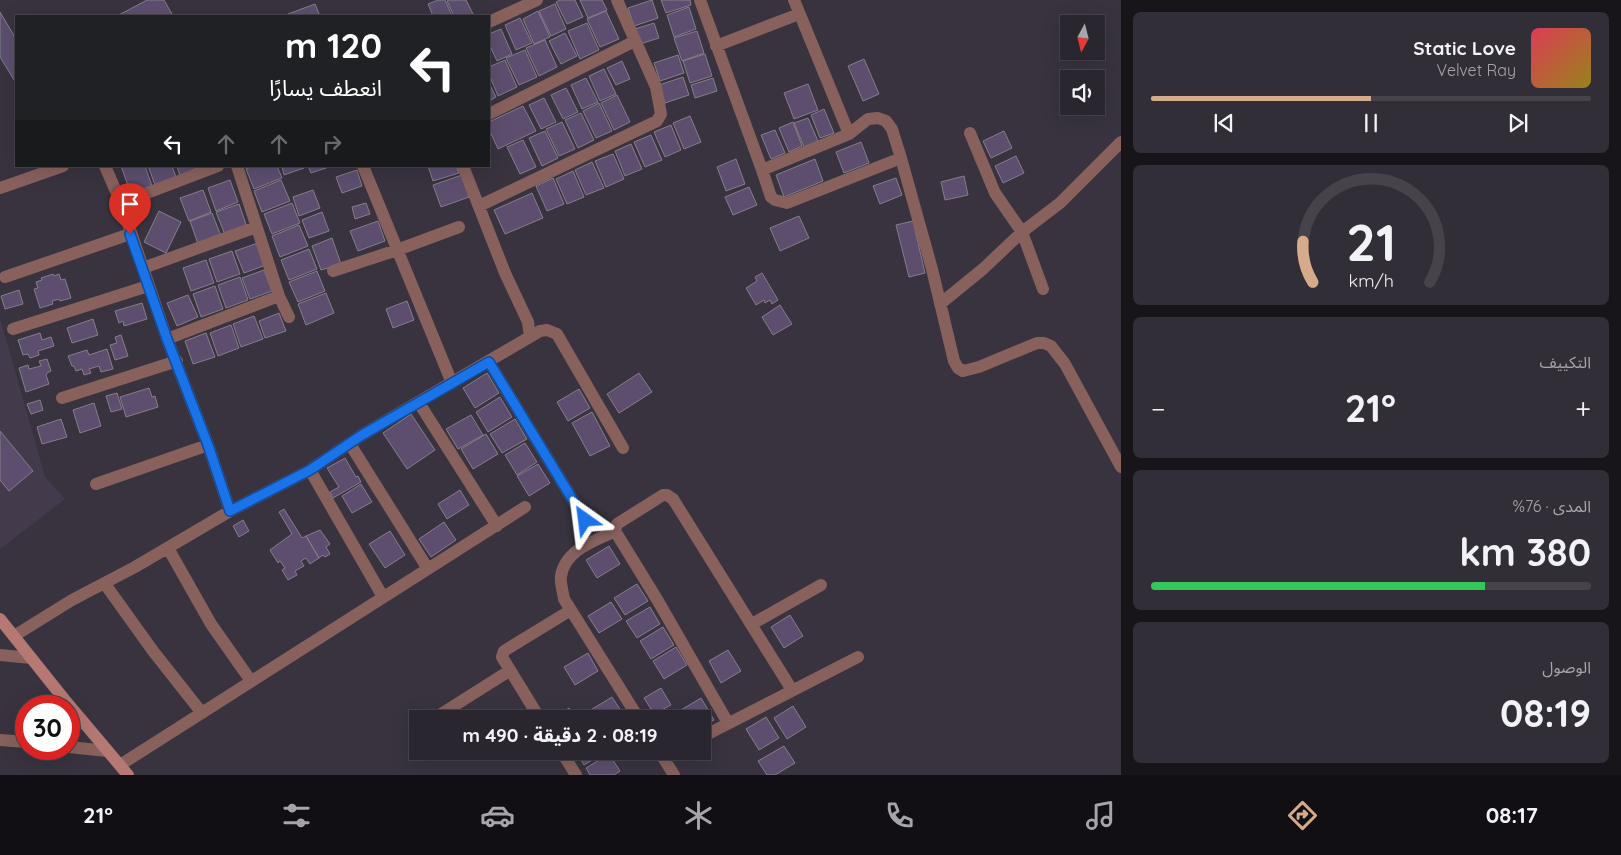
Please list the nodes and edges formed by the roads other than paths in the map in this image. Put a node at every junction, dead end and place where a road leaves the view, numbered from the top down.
1 (536, 0) edge
2 (617, 0) edge
3 (700, 0) edge
4 (794, 0) edge
5 (799, 14) junction
6 (490, 22) edge
7 (635, 41) junction
8 (716, 46) junction
9 (490, 114) edge
10 (970, 133) dead end
11 (850, 134) junction
12 (1121, 142) edge
13 (901, 158) junction
14 (60, 167) edge
15 (105, 167) edge
16 (215, 167) edge
17 (236, 167) edge
18 (363, 167) edge
19 (463, 167) edge
20 (762, 170) junction
21 (0, 188) edge
22 (121, 204) junction
23 (479, 206) junction
24 (256, 226) junction
25 (459, 226) dead end
26 (1022, 232) junction
27 (130, 234) junction
28 (397, 250) junction
29 (143, 268) junction
30 (333, 271) dead end
31 (5, 278) dead end
32 (148, 286) junction
33 (1043, 289) dead end
34 (280, 296) junction
35 (940, 304) junction
36 (289, 317) dead end
37 (13, 329) dead end
38 (530, 337) junction
39 (167, 339) junction
40 (177, 362) junction
41 (489, 362) junction
42 (452, 382) junction
43 (62, 398) dead end
44 (419, 403) junction
45 (350, 444) junction
46 (208, 445) junction
47 (623, 448) dead end
48 (1121, 467) edge
49 (310, 470) junction
50 (96, 484) dead end
51 (525, 507) dead end
52 (230, 511) junction
53 (585, 520) dead end
54 (497, 526) junction
55 (615, 531) junction
56 (168, 548) junction
57 (428, 569) junction
58 (105, 584) junction
59 (821, 585) dead end
60 (383, 597) junction
61 (572, 610) junction
62 (0, 619) edge
63 (752, 624) junction
64 (14, 636) junction
65 (0, 655) edge
66 (858, 657) dead end
67 (31, 658) junction
68 (509, 671) junction
69 (251, 682) junction
70 (792, 690) junction
71 (447, 710) edge
72 (534, 710) edge
73 (633, 710) edge
74 (202, 713) junction
75 (728, 723) junction
76 (711, 732) edge
77 (0, 740) edge
78 (15, 741) edge
79 (80, 748) edge
80 (107, 751) junction
81 (567, 760) edge
82 (664, 760) edge
83 (124, 770) edge
84 (576, 775) edge
85 (674, 775) edge

1 - 6 street
2 - 7 street
3 - 8 street
4 - 5 street
5 - 8 street
5 - 11 street
7 - 9 street
7 - 23 street
8 - 20 street
10 - 26 street
11 - 13 street
11 - 20 street
12 - 26 street
13 - 20 street
13 - 35 street
14 - 21 street
15 - 22 street
16 - 22 street
17 - 24 street
18 - 28 street
19 - 23 street
22 - 27 street
23 - 38 street
24 - 29 street
24 - 34 street
25 - 28 street
26 - 33 street
26 - 35 street
27 - 29 street
27 - 31 street
28 - 30 street
28 - 42 street
29 - 32 street
32 - 37 street
32 - 39 street
34 - 36 street
34 - 39 street
35 - 48 street
38 - 41 street
38 - 47 street
39 - 40 street
40 - 43 street
40 - 46 street
41 - 42 street
41 - 53 street
42 - 44 street
44 - 45 street
44 - 54 street
45 - 49 street
45 - 57 street
46 - 50 street
46 - 52 street
49 - 52 street
49 - 60 street
51 - 54 street
52 - 56 street
54 - 57 street
55 - 61 street
55 - 63 street
55 - 75 street
56 - 58 street
56 - 69 street
57 - 60 street
58 - 64 street
58 - 74 street
59 - 63 street
60 - 69 street
61 - 68 street
61 - 73 street
62 - 64 main road
63 - 70 street
64 - 67 main road
65 - 67 street
66 - 70 street
67 - 80 main road
68 - 71 street
68 - 72 street
69 - 74 street
70 - 75 street
74 - 83 street
75 - 76 street
77 - 78 street
79 - 80 street
80 - 83 main road
81 - 84 street
82 - 85 street

